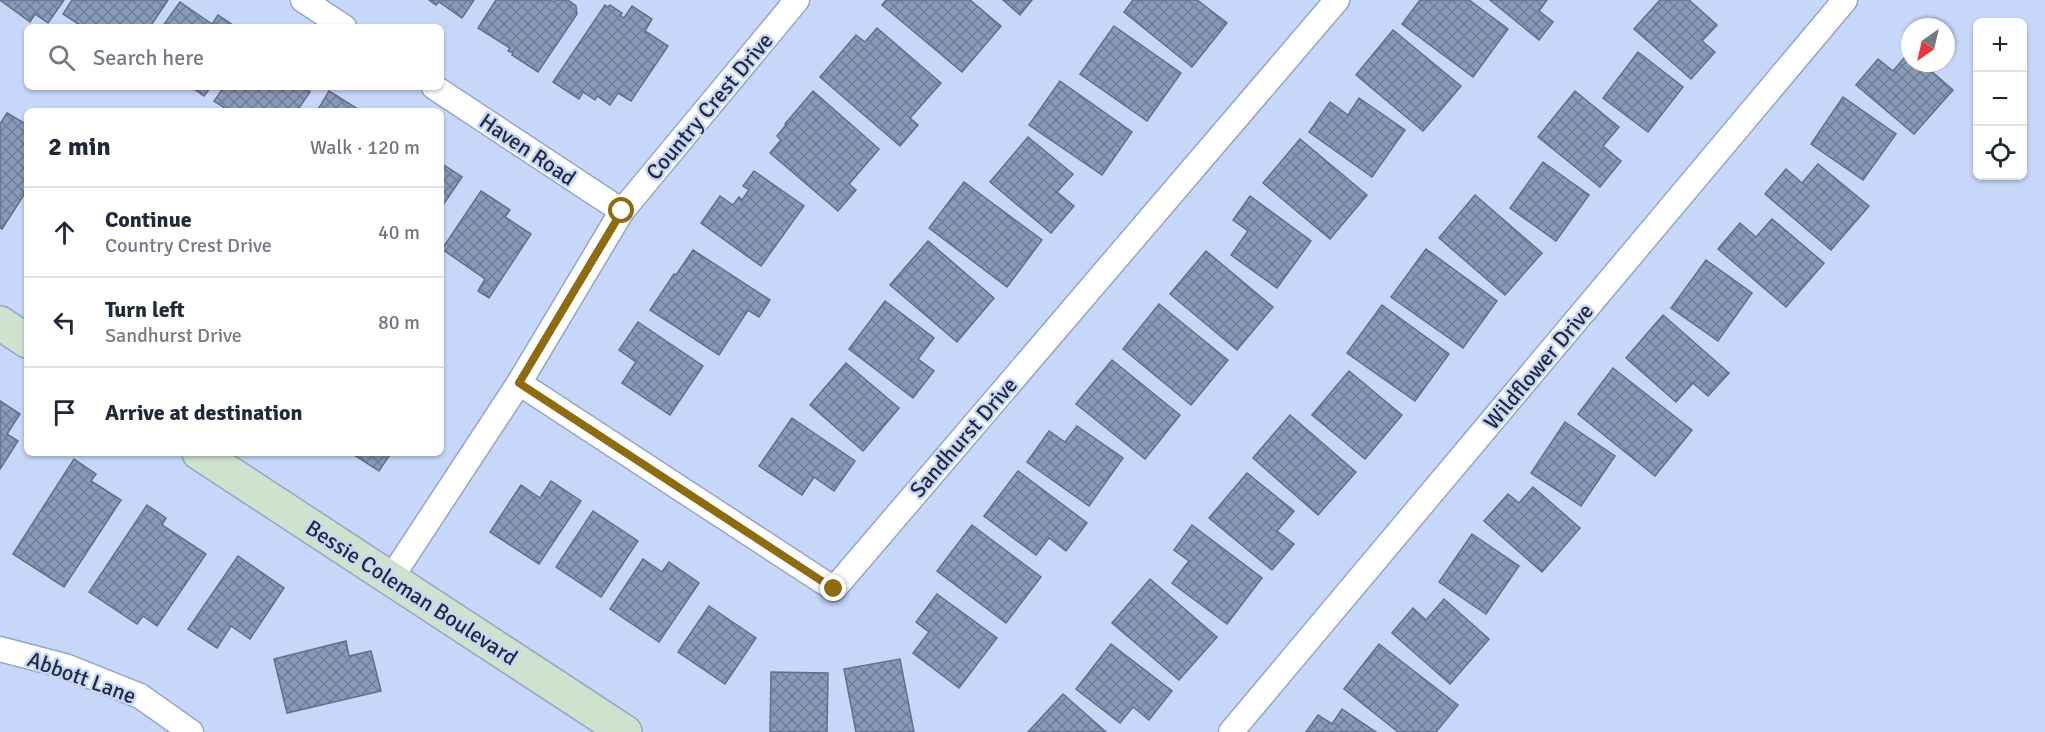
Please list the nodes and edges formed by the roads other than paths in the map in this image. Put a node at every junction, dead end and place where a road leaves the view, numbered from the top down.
1 (303, 0) edge
2 (797, 0) edge
3 (1337, 0) edge
4 (1845, 0) edge
5 (339, 24) edge
6 (439, 90) edge
7 (622, 211) junction
8 (0, 323) edge
9 (24, 339) edge
10 (519, 383) junction
11 (204, 456) edge
12 (391, 578) junction
13 (0, 649) edge
14 (191, 732) edge
15 (625, 732) edge
16 (1231, 732) edge

1 - 5 street
2 - 7 street, Country Crest Drive
3 - 10 street, Sandhurst Drive
4 - 16 street, Wildflower Drive
6 - 7 street, Haven Road
7 - 10 street, Country Crest Drive
8 - 9 street
10 - 12 street, Country Crest Drive
11 - 12 street, Bessie Coleman Boulevard
12 - 15 street, Bessie Coleman Boulevard
13 - 14 street, Abbott Lane

